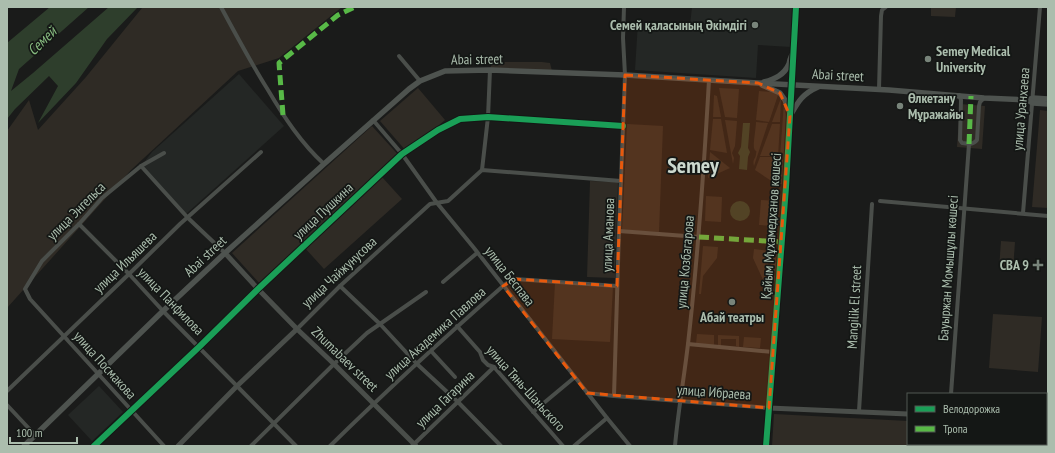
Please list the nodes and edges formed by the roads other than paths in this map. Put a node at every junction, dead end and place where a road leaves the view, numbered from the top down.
1 (221, 7) edge
2 (624, 7) edge
3 (796, 7) edge
4 (886, 7) edge
5 (1040, 7) edge
6 (794, 52) junction
7 (399, 56) dead end
8 (490, 70) junction
9 (625, 74) junction
10 (709, 80) junction
11 (420, 81) junction
12 (758, 83) junction
13 (791, 85) junction
14 (820, 86) junction
15 (879, 89) junction
16 (959, 96) junction
17 (984, 98) junction
18 (1048, 99) edge
19 (1031, 100) junction
20 (1048, 104) edge
21 (790, 116) junction
22 (488, 117) junction
23 (373, 120) junction
24 (623, 126) junction
25 (969, 144) junction
26 (262, 152) dead end
27 (164, 153) dead end
28 (402, 154) junction
29 (324, 164) junction
30 (141, 166) junction
31 (482, 170) junction
32 (621, 181) junction
33 (880, 201) dead end
34 (437, 203) junction
35 (872, 204) dead end
36 (965, 209) junction
37 (1022, 213) junction
38 (1048, 216) edge
39 (188, 218) junction
40 (79, 224) junction
41 (619, 231) junction
42 (699, 238) junction
43 (225, 253) junction
44 (477, 253) junction
45 (129, 274) junction
46 (442, 282) dead end
47 (340, 286) junction
48 (503, 286) junction
49 (617, 286) junction
50 (258, 289) junction
51 (426, 292) dead end
52 (30, 299) joint
53 (163, 311) junction
54 (380, 324) junction
55 (457, 326) junction
56 (296, 329) junction
57 (64, 335) junction
58 (688, 344) junction
59 (199, 347) junction
60 (431, 351) junction
61 (774, 352) junction
62 (334, 364) junction
63 (418, 364) junction
64 (494, 367) junction
65 (98, 374) junction
66 (455, 377) dead end
67 (576, 377) junction
68 (237, 386) junction
69 (7, 390) edge
70 (588, 393) junction
71 (951, 393) edge
72 (614, 396) junction
73 (458, 402) junction
74 (680, 402) junction
75 (373, 404) junction
76 (7, 405) edge
77 (769, 408) junction
78 (132, 411) junction
79 (859, 411) junction
80 (533, 412) junction
81 (907, 414) edge
82 (607, 418) junction
83 (274, 424) junction
84 (35, 435) junction
85 (414, 445) edge
86 (24, 446) edge
87 (94, 446) edge
88 (164, 446) edge
89 (178, 446) edge
90 (251, 446) edge
91 (296, 446) edge
92 (330, 446) edge
93 (501, 446) edge
94 (564, 446) edge
95 (574, 446) edge
96 (630, 446) edge
97 (676, 446) edge
98 (766, 446) edge

1 - 29 street
2 - 9 street, улица Аманова
3 - 6 street, Қайым Мұхамедханов көшесі
4 - 15 street
5 - 19 street, улица Уранхаева
6 - 12 main road
6 - 13 street, Қайым Мұхамедханов көшесі
7 - 11 street
8 - 9 main road, Abai street
8 - 11 main road, Abai street
8 - 22 street
9 - 10 main road, Abai street
9 - 24 street, улица Аманова
10 - 12 main road, Abai street
10 - 42 street, улица Козбагарова
11 - 23 main road, Abai street
12 - 13 main road, Abai street
12 - 21 main road
13 - 14 main road, Abai street
13 - 21 street, Қайым Мұхамедханов көшесі
14 - 15 main road, Abai street
14 - 21 main road
15 - 16 main road, Abai street
16 - 17 main road, Abai street
16 - 25 street
17 - 19 main road, Abai street
17 - 25 street
18 - 19 main road, Abai street
19 - 20 main road, Abai street
19 - 37 street, улица Уранхаева
21 - 61 street, Қайым Мұхамедханов көшесі
22 - 24 street, улица Пушкина
22 - 28 street, улица Пушкина
22 - 31 street
23 - 28 street, улица Беспава
23 - 29 main road, Abai street
24 - 32 street, улица Аманова
25 - 36 street, Бауыржан Момышұлы көшесі
26 - 39 street, улица Ильяшева
27 - 30 street, улица Энгельса
28 - 34 street, улица Беспава
28 - 50 street, улица Пушкина
29 - 43 main road, Abai street
30 - 39 street
30 - 40 street, улица Энгельса
31 - 32 street
31 - 34 street, улица Чайжунусова
32 - 41 street, улица Аманова
33 - 36 street
34 - 44 street, улица Беспава
34 - 47 street, улица Чайжунусова
35 - 79 street, Mangilik El street
36 - 37 street
36 - 71 street, Бауыржан Момышұлы көшесі
37 - 38 street
39 - 43 street
39 - 45 street, улица Ильяшева
40 - 45 street, улица Панфилова
40 - 52 street, улица Энгельса
41 - 42 street
41 - 49 street, улица Аманова
42 - 58 street, улица Козбагарова
43 - 50 street, Zhumabaev street
43 - 53 main road, Abai street
44 - 46 street
44 - 48 street, улица Беспава
45 - 53 street, улица Панфилова
45 - 57 street, улица Ильяшева
47 - 54 street
47 - 56 street, улица Чайжунусова
48 - 49 street, улица Академика Павлова
48 - 55 street, улица Академика Павлова
48 - 67 street, улица Беспава
49 - 72 street, улица Аманова
50 - 56 street, Zhumabaev street
50 - 59 street, улица Пушкина
51 - 54 street
52 - 57 street, улица Посмакова
53 - 59 street, улица Панфилова
53 - 65 main road, Abai street
54 - 62 street
54 - 63 street
55 - 60 street, улица Академика Павлова
55 - 64 street, улица Тянь-Шаньского
56 - 62 street, Zhumabaev street
56 - 68 street, улица Чайжунусова
57 - 65 street, улица Посмакова
57 - 69 street, улица Ильяшева
58 - 61 street
58 - 74 street, улица Козбагарова
59 - 68 street, улица Панфилова
59 - 78 street, улица Пушкина
60 - 63 street, улица Академика Павлова
60 - 66 street
61 - 77 street, Қайым Мұхамедханов көшесі
62 - 75 street, Zhumabaev street
62 - 83 street
63 - 73 street
63 - 75 street, улица Академика Павлова
64 - 73 street, улица Гагарина
64 - 80 street, улица Тянь-Шаньского
65 - 78 street, улица Посмакова
65 - 84 main road, Abai street
67 - 70 street, улица Беспава
67 - 80 street
68 - 83 street, улица Панфилова
68 - 89 street, улица Чайжунусова
70 - 72 street, улица Ибраева
70 - 82 street, улица Беспава
72 - 74 street, улица Ибраева
73 - 85 street, улица Гагарина
73 - 93 street
74 - 77 street, улица Ибраева
74 - 97 street, улица Козбагарова
75 - 85 street, Zhumabaev street
75 - 92 street, улица Академика Павлова
76 - 84 street
77 - 79 street, улица Ибраева
77 - 98 street, Қайым Мұхамедханов көшесі
78 - 87 street, улица Пушкина
78 - 88 street, улица Посмакова
79 - 81 street, улица Ибраева
80 - 94 street, улица Тянь-Шаньского
82 - 95 street
82 - 96 street, улица Беспава
83 - 90 street
83 - 91 street, улица Панфилова
84 - 86 main road, Abai street

